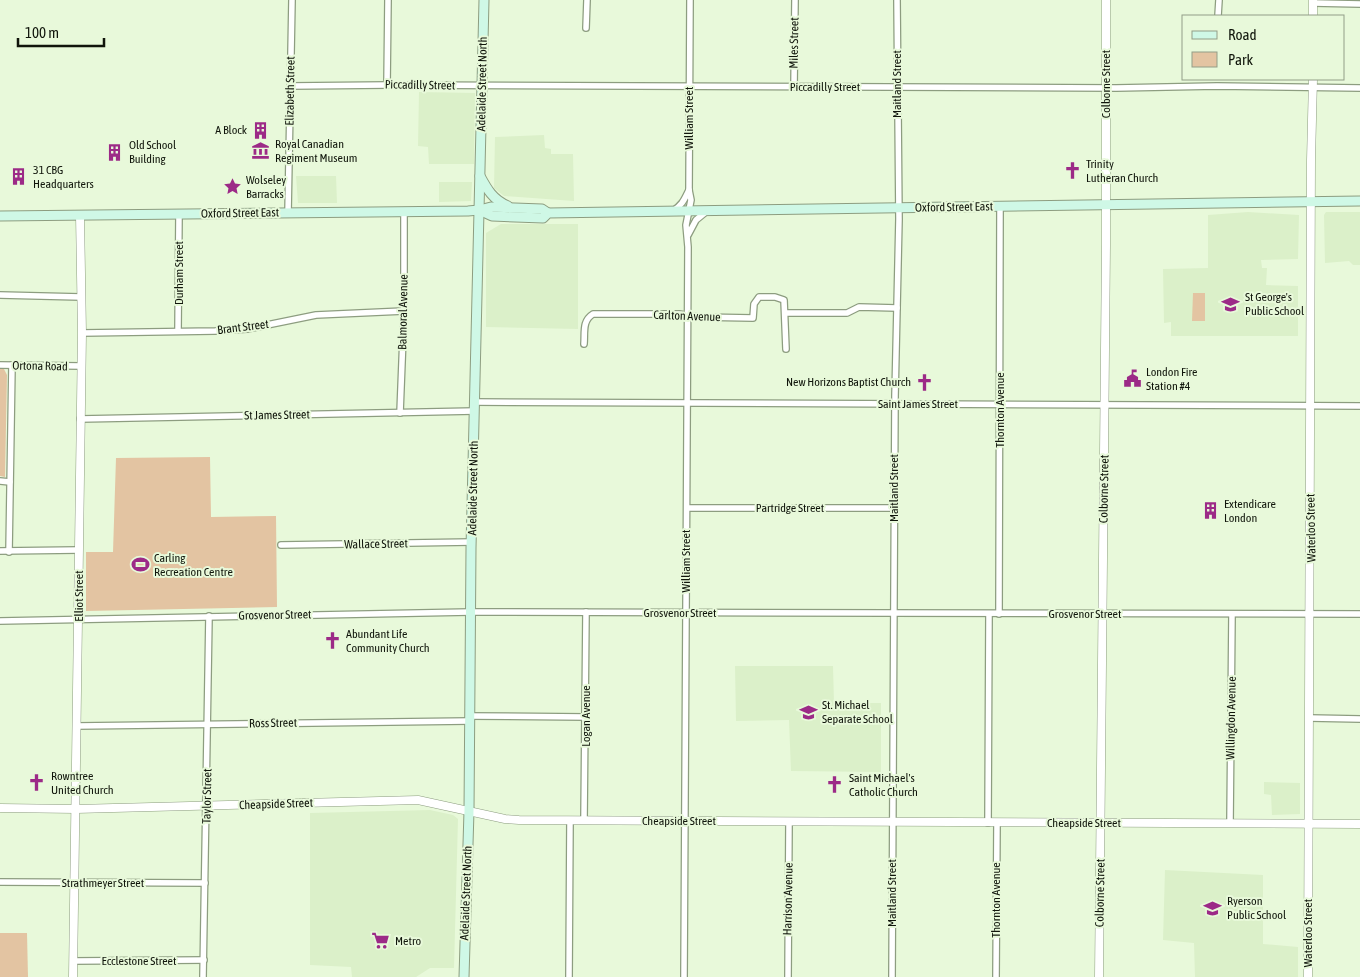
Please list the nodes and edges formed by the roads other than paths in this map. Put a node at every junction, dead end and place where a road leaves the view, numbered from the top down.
1 (292, 0) edge
2 (388, 0) edge
3 (484, 0) edge
4 (586, 0) edge
5 (690, 0) edge
6 (795, 0) edge
7 (897, 0) edge
8 (1106, 0) edge
9 (1219, 0) edge
10 (1313, 2) edge
11 (1360, 4) edge
12 (1218, 15) edge
13 (1313, 15) edge
14 (586, 28) dead end
15 (1217, 80) edge
16 (1313, 83) edge
17 (388, 85) junction
18 (291, 86) junction
19 (482, 86) junction
20 (689, 86) junction
21 (1217, 86) junction
22 (794, 87) junction
23 (898, 87) junction
24 (1106, 88) junction
25 (1360, 88) edge
26 (480, 176) junction
27 (689, 190) junction
28 (1360, 201) edge
29 (1312, 202) junction
30 (1106, 205) junction
31 (1000, 206) junction
32 (512, 208) junction
33 (898, 208) junction
34 (479, 210) junction
35 (404, 211) junction
36 (707, 211) junction
37 (288, 212) junction
38 (671, 212) junction
39 (689, 212) junction
40 (548, 213) junction
41 (179, 214) junction
42 (0, 216) edge
43 (80, 216) junction
44 (688, 235) junction
45 (0, 295) edge
46 (81, 296) junction
47 (896, 308) junction
48 (404, 312) junction
49 (786, 313) junction
50 (688, 316) junction
51 (178, 331) junction
52 (82, 333) junction
53 (584, 344) dead end
54 (786, 349) dead end
55 (0, 365) edge
56 (12, 365) junction
57 (81, 366) junction
58 (475, 402) junction
59 (687, 403) junction
60 (894, 404) junction
61 (1000, 404) junction
62 (1105, 404) junction
63 (1310, 406) junction
64 (1360, 406) edge
65 (475, 412) junction
66 (400, 413) junction
67 (80, 419) junction
68 (0, 481) edge
69 (10, 482) junction
70 (687, 508) junction
71 (894, 508) junction
72 (472, 542) junction
73 (281, 545) dead end
74 (78, 550) junction
75 (0, 551) edge
76 (9, 552) junction
77 (470, 612) junction
78 (586, 612) junction
79 (686, 613) junction
80 (894, 614) junction
81 (989, 614) junction
82 (999, 614) junction
83 (1103, 614) junction
84 (1232, 614) junction
85 (1360, 614) edge
86 (1311, 615) junction
87 (209, 616) junction
88 (0, 620) edge
89 (78, 620) junction
90 (586, 717) junction
91 (469, 718) junction
92 (1310, 718) junction
93 (1360, 719) edge
94 (208, 724) junction
95 (77, 726) junction
96 (207, 806) junction
97 (0, 808) edge
98 (76, 809) junction
99 (469, 811) junction
100 (570, 820) junction
101 (584, 820) junction
102 (685, 821) junction
103 (789, 822) junction
104 (893, 822) junction
105 (988, 823) junction
106 (997, 823) junction
107 (1102, 823) junction
108 (1230, 823) junction
109 (1309, 824) junction
110 (1360, 824) edge
111 (0, 882) edge
112 (74, 883) junction
113 (205, 883) junction
114 (204, 960) junction
115 (73, 961) junction
116 (73, 977) edge
117 (203, 977) edge
118 (464, 977) edge
119 (569, 977) edge
120 (684, 977) edge
121 (788, 977) edge
122 (892, 977) edge
123 (996, 977) edge
124 (1099, 977) edge
125 (1308, 977) edge

1 - 18 street, Elizabeth Street
2 - 17 street
3 - 19 main road, Adelaide Street North
4 - 14 street
5 - 20 street, William Street
6 - 22 street, Miles Street
7 - 23 street, Maitland Street
8 - 24 street, Colborne Street
9 - 12 street
10 - 11 street
10 - 13 street
15 - 21 street
16 - 21 street, Piccadilly Street
16 - 25 street, Piccadilly Street
16 - 29 street, Waterloo Street
17 - 18 street, Piccadilly Street
17 - 19 street, Piccadilly Street
18 - 37 street, Elizabeth Street
19 - 20 street, Piccadilly Street
19 - 26 main road, Adelaide Street North
20 - 22 street, Piccadilly Street
20 - 27 street, William Street
21 - 24 street, Piccadilly Street
22 - 23 street, Piccadilly Street
23 - 24 street, Piccadilly Street
23 - 33 street, Maitland Street
24 - 30 street, Colborne Street
26 - 32 main road
26 - 34 main road, Adelaide Street North
27 - 38 street
27 - 39 street, William Street
28 - 29 main road, Oxford Street East
29 - 30 main road, Oxford Street East
29 - 63 street, Waterloo Street
30 - 31 main road, Oxford Street East
30 - 62 street, Colborne Street
31 - 33 main road, Oxford Street East
31 - 61 street, Thornton Avenue
32 - 34 main road, Oxford Street East
32 - 40 main road, Oxford Street East
33 - 36 main road, Oxford Street East
33 - 47 street, Maitland Street
34 - 35 main road, Oxford Street East
34 - 40 main road, Oxford Street East
34 - 58 main road, Adelaide Street North
35 - 37 main road, Oxford Street East
35 - 48 street, Balmoral Avenue
36 - 39 main road, Oxford Street East
36 - 44 street
37 - 41 main road, Oxford Street East
38 - 39 main road, Oxford Street East
38 - 40 main road, Oxford Street East
39 - 44 street, William Street
41 - 43 main road, Oxford Street East
41 - 51 street, Durham Street
42 - 43 main road, Oxford Street East
43 - 46 street, Elliot Street
44 - 50 street, William Street
45 - 46 street
46 - 52 street, Elliot Street
47 - 49 street
47 - 60 street, Maitland Street
48 - 51 street, Brant Street
48 - 66 street, Balmoral Avenue
49 - 50 street, Carlton Avenue
49 - 54 street
50 - 53 street, Carlton Avenue
50 - 59 street, William Street
51 - 52 street, Brant Street
52 - 57 street, Elliot Street
55 - 56 street, Ortona Road
56 - 57 street, Ortona Road
56 - 69 street
57 - 67 street, Elliot Street
58 - 59 street, Saint James Street
58 - 65 main road, Adelaide Street North
59 - 60 street, Saint James Street
59 - 70 street, William Street
60 - 61 street, Saint James Street
60 - 71 street, Maitland Street
61 - 62 street, Saint James Street
61 - 82 street, Thornton Avenue
62 - 63 street, Saint James Street
62 - 83 street, Colborne Street
63 - 64 street, Saint James Street
63 - 86 street, Waterloo Street
65 - 66 street, St James Street
65 - 72 main road, Adelaide Street North
66 - 67 street, St James Street
67 - 74 street, Elliot Street
68 - 69 street
69 - 76 street
70 - 71 street, Partridge Street
70 - 79 street, William Street
71 - 80 street, Maitland Street
72 - 73 street, Wallace Street
72 - 77 main road, Adelaide Street North
74 - 76 street
74 - 89 street, Elliot Street
75 - 76 street
77 - 78 street, Grosvenor Street
77 - 87 street, Grosvenor Street
77 - 91 main road, Adelaide Street North
78 - 79 street, Grosvenor Street
78 - 90 street, Logan Avenue
79 - 80 street, Grosvenor Street
79 - 102 street, William Street
80 - 81 street, Grosvenor Street
80 - 104 street, Maitland Street
81 - 82 street, Grosvenor Street
81 - 105 street
82 - 83 street, Grosvenor Street
83 - 84 street, Grosvenor Street
83 - 107 street, Colborne Street
84 - 86 street, Grosvenor Street
84 - 108 street, Willingdon Avenue
85 - 86 street, Grosvenor Street
86 - 92 street, Waterloo Street
87 - 89 street, Grosvenor Street
87 - 94 street, Taylor Street
88 - 89 street, Grosvenor Street
89 - 95 street, Elliot Street
90 - 91 street, Ross Street
90 - 101 street, Logan Avenue
91 - 94 street, Ross Street
91 - 99 main road, Adelaide Street North
92 - 93 street
92 - 109 street, Waterloo Street
94 - 95 street, Ross Street
94 - 96 street, Taylor Street
95 - 98 street, Elliot Street
96 - 98 street, Cheapside Street
96 - 99 street, Cheapside Street
96 - 113 street, Taylor Street
97 - 98 street, Cheapside Street
98 - 112 street, Elliot Street
99 - 100 street, Cheapside Street
99 - 118 main road, Adelaide Street North
100 - 101 street, Cheapside Street
100 - 119 street
101 - 102 street, Cheapside Street
102 - 103 street, Cheapside Street
102 - 120 street, William Street
103 - 104 street, Cheapside Street
103 - 121 street, Harrison Avenue
104 - 105 street, Cheapside Street
104 - 122 street, Maitland Street
105 - 106 street, Cheapside Street
106 - 107 street, Cheapside Street
106 - 123 street, Thornton Avenue
107 - 108 street, Cheapside Street
107 - 124 street, Colborne Street
108 - 109 street, Cheapside Street
109 - 110 street, Cheapside Street
109 - 125 street, Waterloo Street
111 - 112 street, Strathmeyer Street
112 - 113 street, Strathmeyer Street
112 - 115 street, Elliot Street
113 - 114 street, Taylor Street
114 - 115 street, Ecclestone Street
114 - 117 street, Taylor Street
115 - 116 street, Elliot Street

